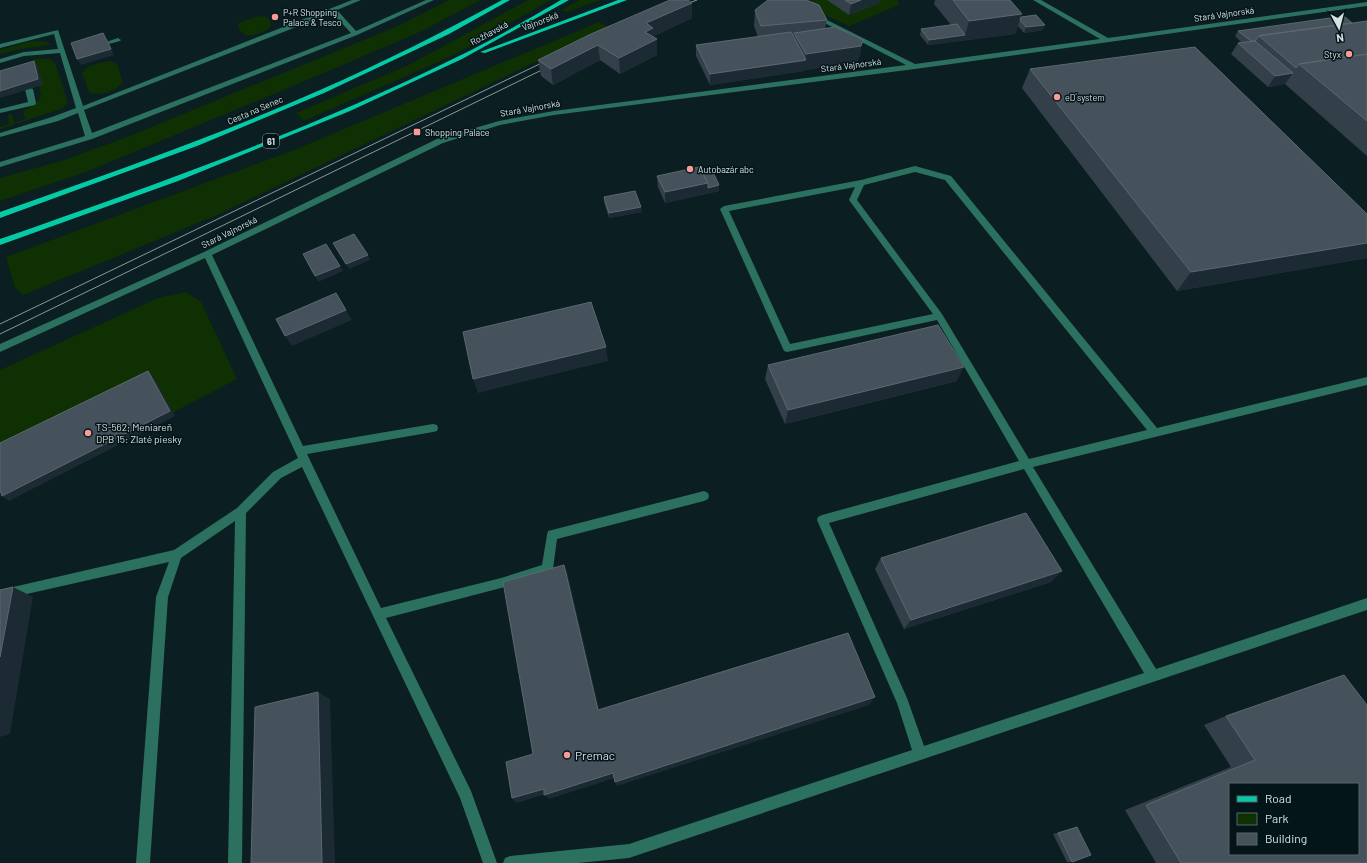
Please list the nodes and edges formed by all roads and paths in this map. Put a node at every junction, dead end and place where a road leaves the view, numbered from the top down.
1 (358, 0) edge
2 (431, 0) edge
3 (508, 0) edge
4 (566, 0) edge
5 (624, 0) edge
6 (1036, 0) edge
7 (1367, 4) edge
8 (333, 10) junction
9 (805, 11) edge
10 (355, 34) junction
11 (118, 40) dead end
12 (1107, 40) junction
13 (109, 42) edge
14 (0, 46) edge
15 (65, 53) junction
16 (24, 54) junction
17 (0, 61) edge
18 (26, 62) edge
19 (915, 67) junction
20 (418, 78) junction
21 (29, 89) edge
22 (80, 109) junction
23 (0, 111) edge
24 (0, 135) edge
25 (89, 137) junction
26 (0, 165) edge
27 (861, 182) junction
28 (0, 215) edge
29 (0, 242) edge
30 (207, 254) junction
31 (939, 316) junction
32 (0, 348) edge
33 (1367, 380) edge
34 (433, 428) dead end
35 (1154, 432) junction
36 (302, 456) junction
37 (1026, 464) junction
38 (704, 496) dead end
39 (241, 511) junction
40 (177, 555) junction
41 (0, 595) edge
42 (1367, 604) edge
43 (379, 614) junction
44 (1153, 676) junction
45 (920, 754) junction
46 (593, 858) edge
47 (142, 863) edge
48 (235, 863) edge
49 (490, 863) edge
50 (510, 863) edge

1 - 8 street
2 - 10 street
3 - 28 main road, Cesta na Senec
4 - 20 main road, Rožňavská / 61
5 - 20 main road, Vajnorská
6 - 12 street
7 - 12 street, Stará Vajnorská
8 - 10 street
8 - 22 street
9 - 19 street
10 - 25 street
11 - 13 street
12 - 19 street, Stará Vajnorská
14 - 15 street
15 - 16 street
15 - 22 street
16 - 17 street
16 - 18 street
19 - 30 street, Stará Vajnorská
20 - 29 main road, 61
21 - 23 street
22 - 24 street
22 - 25 street
25 - 26 street
27 - 31 street
27 - 31 street
27 - 35 street
30 - 32 street, Stará Vajnorská
30 - 36 street
31 - 37 street
33 - 35 street
34 - 36 street
35 - 37 street
36 - 39 street
36 - 43 street
37 - 44 street
37 - 45 street
38 - 43 street
39 - 40 street
39 - 48 street
40 - 41 street
40 - 47 street
42 - 44 street
43 - 49 street
44 - 45 street
45 - 46 street
46 - 50 street

